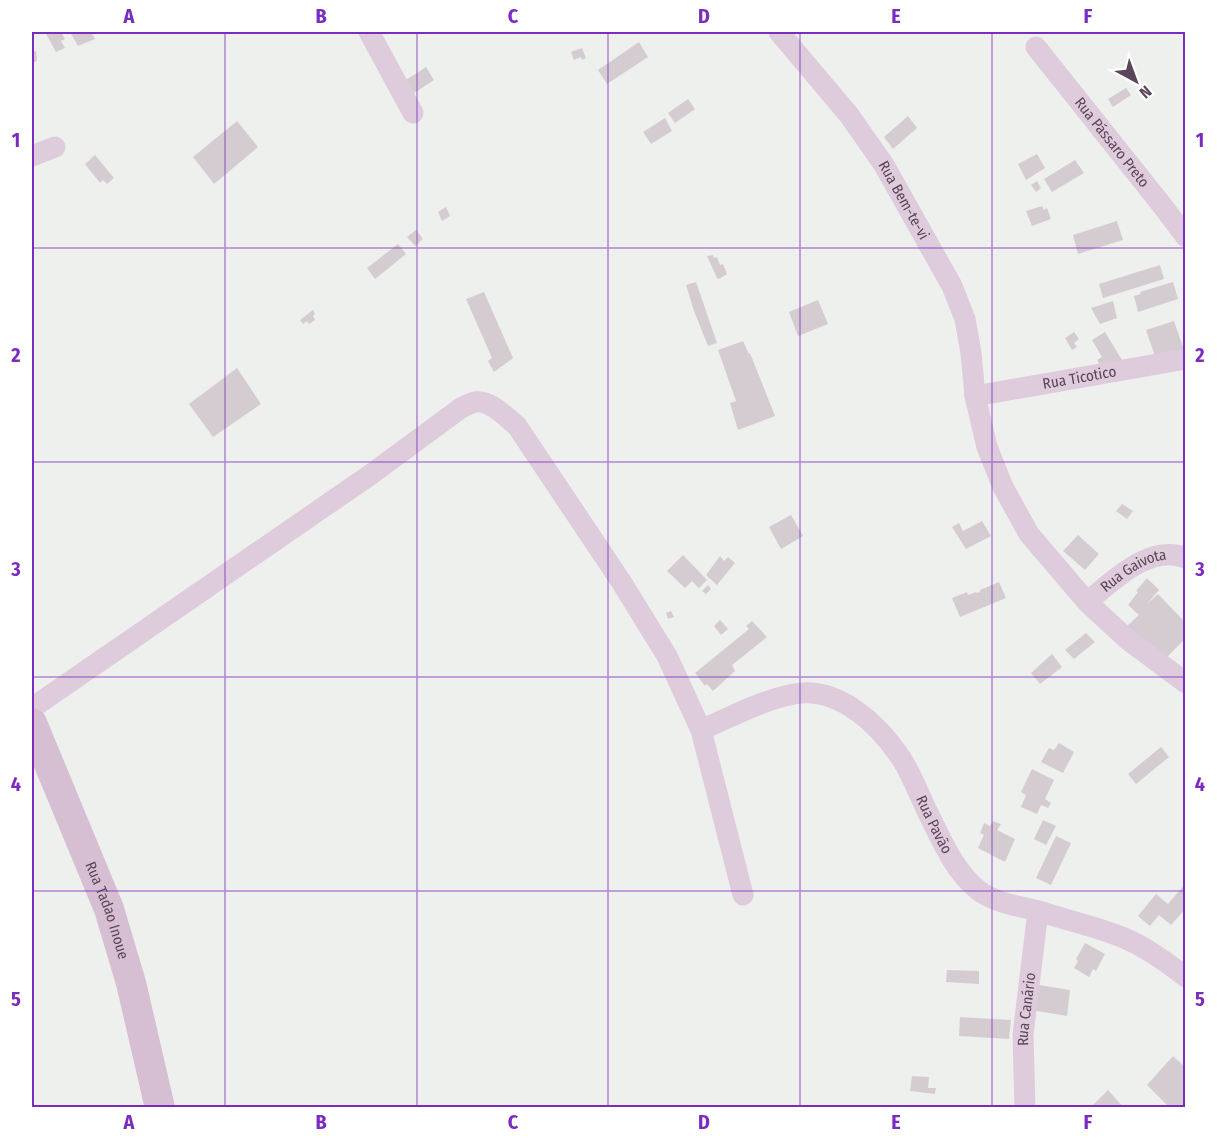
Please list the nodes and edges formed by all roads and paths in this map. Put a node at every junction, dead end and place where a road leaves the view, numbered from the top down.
1 (369, 32) edge
2 (779, 32) edge
3 (1036, 47) dead end
4 (413, 113) dead end
5 (55, 147) dead end
6 (32, 156) edge
7 (1185, 237) edge
8 (1185, 359) edge
9 (975, 396) junction
10 (1185, 558) edge
11 (1087, 602) junction
12 (1185, 683) edge
13 (32, 708) edge
14 (32, 723) edge
15 (701, 730) junction
16 (743, 895) dead end
17 (1038, 911) junction
18 (1185, 977) edge
19 (160, 1107) edge
20 (1025, 1107) edge

1 - 4 street
2 - 9 street, Rua Bem-te-vi
3 - 7 street, Rua Pássaro Preto
5 - 6 street
8 - 9 street, Rua Ticotico
9 - 11 street, Rua Bem-te-vi
10 - 11 street, Rua Gaivota
11 - 12 street, Rua Bem-te-vi
13 - 15 street
14 - 19 street, Rua Tadao Inoue
15 - 16 street
15 - 17 street, Rua Pavão
17 - 18 street, Rua Pavão
17 - 20 street, Rua Canário

